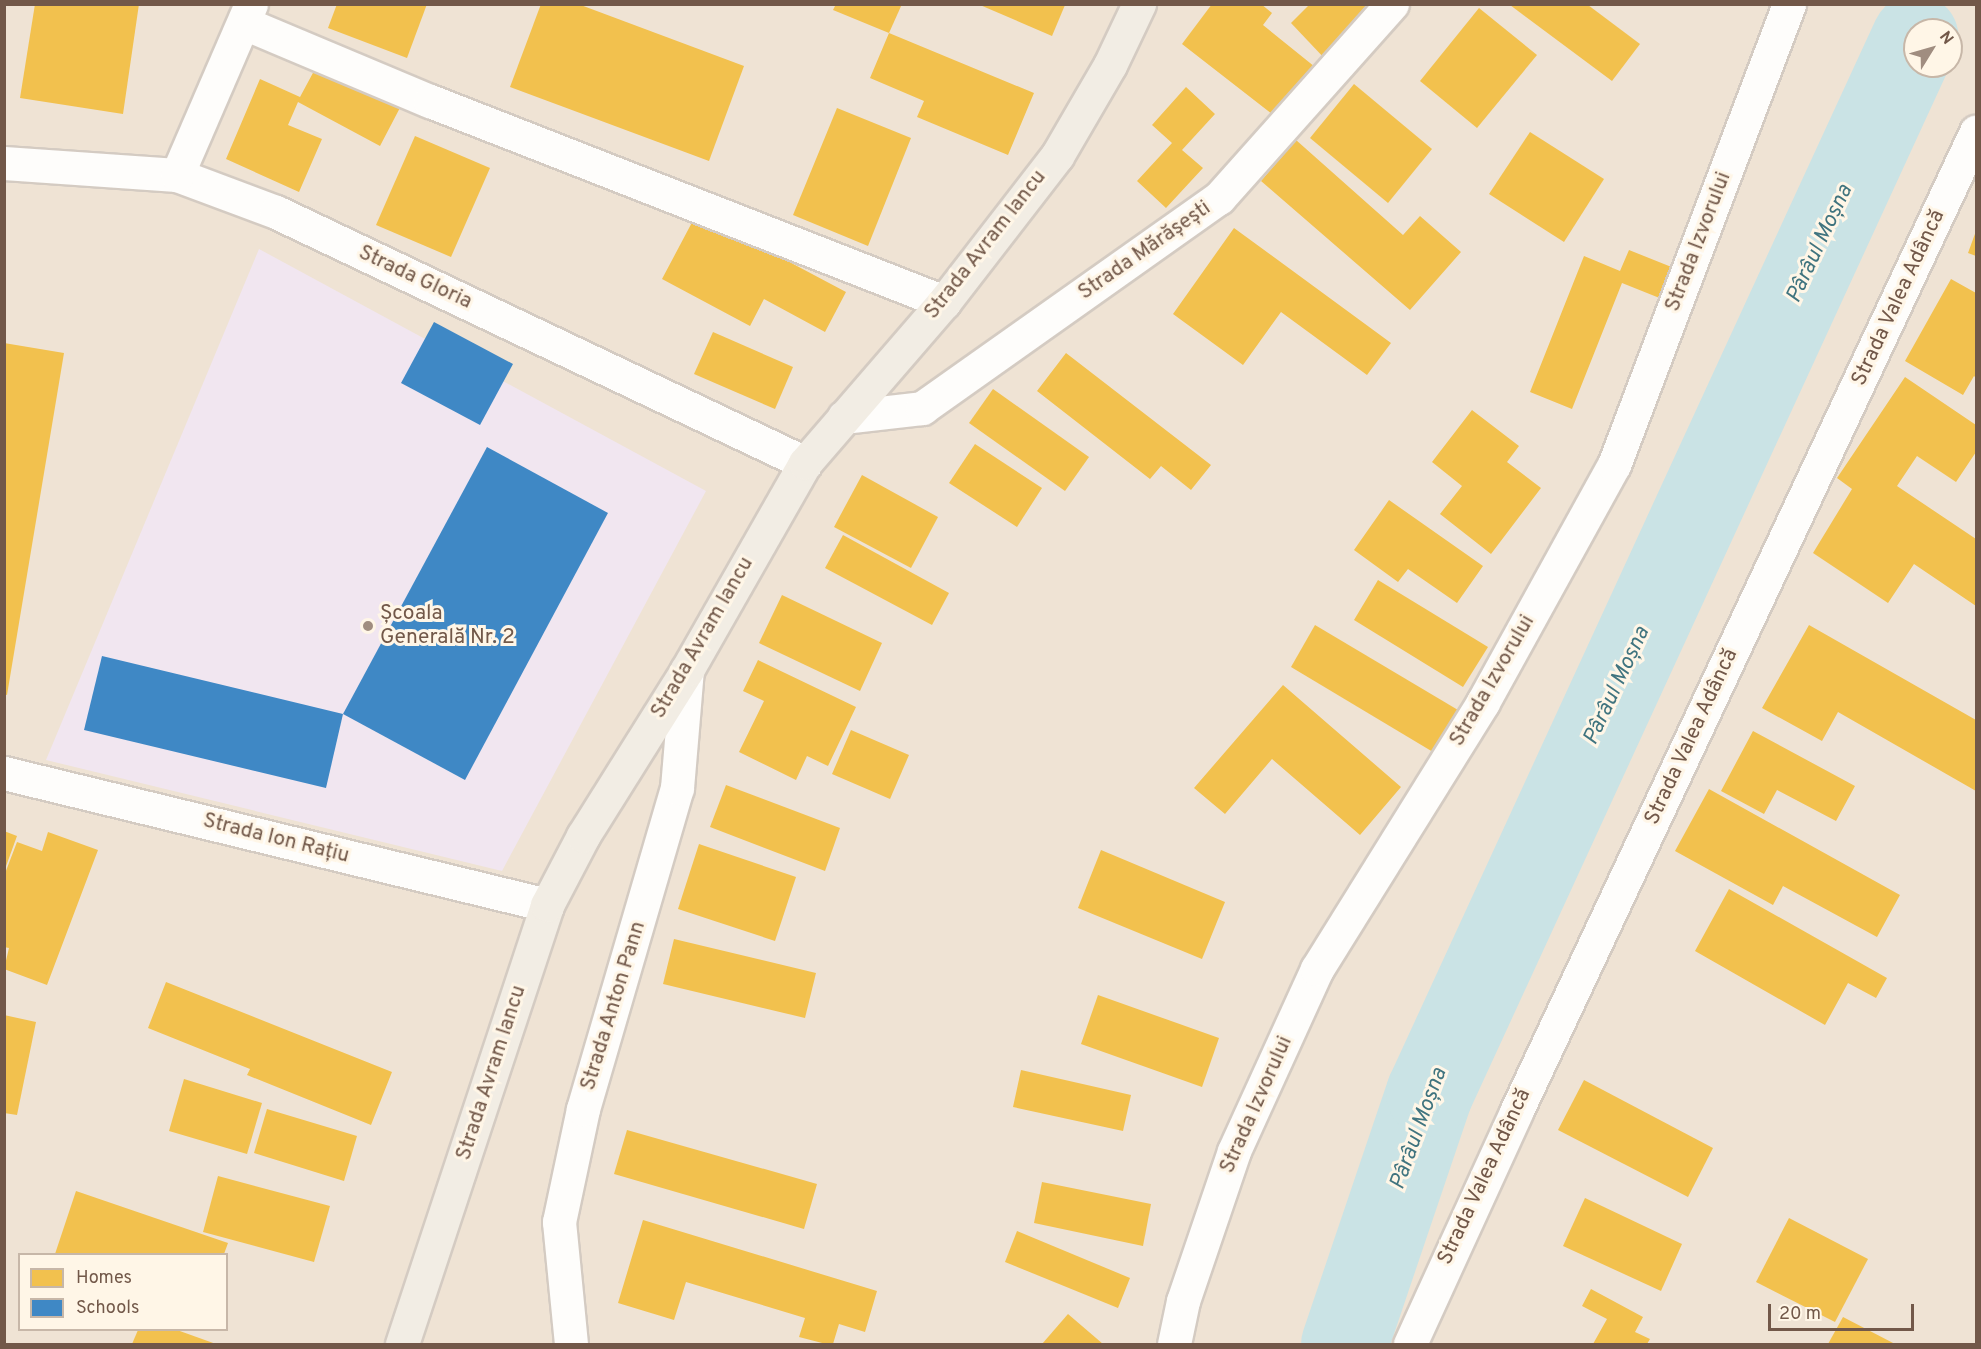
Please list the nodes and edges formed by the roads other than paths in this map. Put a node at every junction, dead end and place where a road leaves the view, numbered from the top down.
1 (1139, 4) edge
2 (1392, 4) edge
3 (1789, 4) edge
4 (248, 14) edge
5 (1977, 132) edge
6 (4, 163) edge
7 (177, 175) junction
8 (944, 302) junction
9 (844, 417) junction
10 (805, 463) junction
11 (687, 670) junction
12 (4, 773) edge
13 (547, 905) junction
14 (402, 1344) edge
15 (571, 1344) edge
16 (1174, 1344) edge
17 (1410, 1344) edge

1 - 8 main road, Strada Avram Iancu
2 - 9 street, Strada Mărășești
3 - 16 street, Strada Izvorului
4 - 7 street
4 - 8 street
5 - 17 street, Strada Valea Adâncă
6 - 7 street, Strada Gloria
7 - 10 street, Strada Gloria
8 - 9 main road, Strada Avram Iancu
9 - 10 main road, Strada Avram Iancu
10 - 11 main road, Strada Avram Iancu
11 - 13 main road, Strada Avram Iancu
11 - 15 street, Strada Anton Pann
12 - 13 street, Strada Ion Rațiu
13 - 14 main road, Strada Avram Iancu

